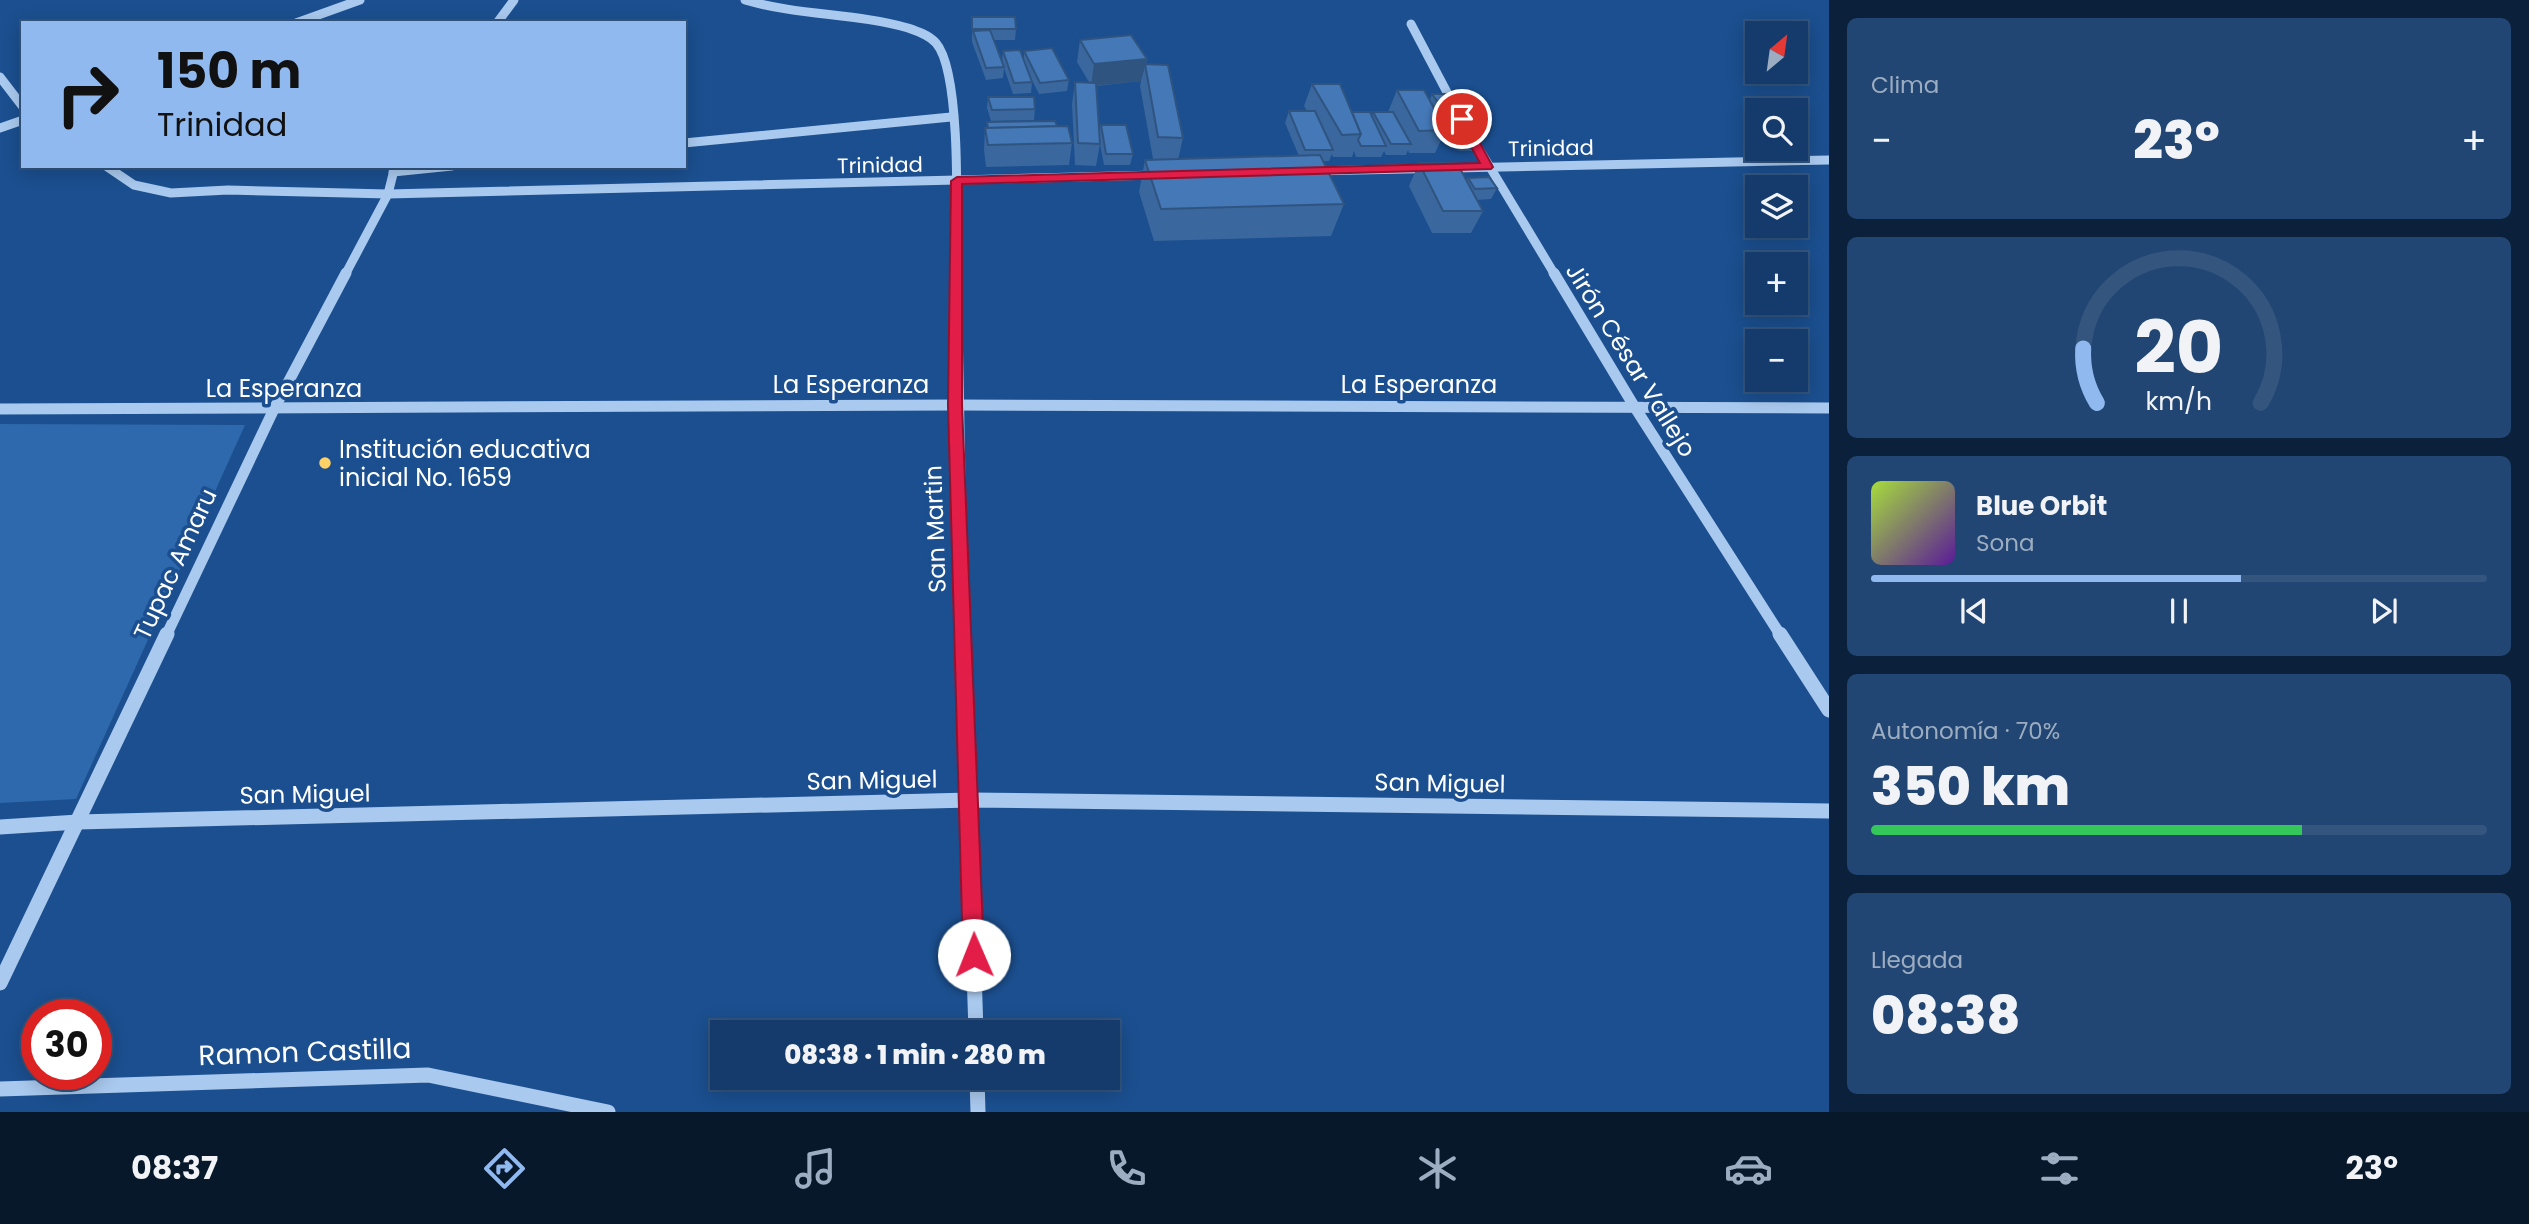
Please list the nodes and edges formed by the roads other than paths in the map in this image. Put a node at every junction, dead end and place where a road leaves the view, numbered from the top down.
1 (360, 0) edge
2 (514, 0) edge
3 (745, 0) edge
4 (302, 21) edge
5 (498, 21) edge
6 (1411, 24) dead end
7 (0, 77) edge
8 (21, 104) edge
9 (951, 117) junction
10 (21, 121) edge
11 (0, 128) edge
12 (686, 143) edge
13 (1829, 160) edge
14 (1487, 167) junction
15 (109, 168) edge
16 (413, 168) edge
17 (394, 169) edge
18 (1306, 172) edge
19 (1166, 175) edge
20 (957, 181) junction
21 (388, 194) junction
22 (955, 405) junction
23 (1634, 405) junction
24 (1829, 408) edge
25 (0, 409) edge
26 (274, 409) junction
27 (1829, 710) edge
28 (970, 800) junction
29 (1829, 811) edge
30 (78, 822) junction
31 (0, 827) edge
32 (0, 983) edge
33 (976, 1020) edge
34 (0, 1089) edge
35 (977, 1090) edge
36 (608, 1112) edge
37 (978, 1112) edge

1 - 4 street
2 - 5 street
3 - 9 street, San Martin
6 - 14 street, Jirón César Vallejo
7 - 8 street
9 - 12 street
9 - 20 street, San Martin
10 - 11 street
13 - 14 street, Trinidad
14 - 18 street, Trinidad
14 - 23 street, Jirón César Vallejo
15 - 21 street, Trinidad
16 - 17 street
17 - 21 street, Tupac Amaru
19 - 20 street, Trinidad
20 - 21 street, Trinidad
20 - 22 street, San Martin
21 - 26 street, Tupac Amaru
22 - 23 street, La Esperanza
22 - 26 street, La Esperanza
22 - 28 street, San Martin
23 - 24 street, La Esperanza
23 - 27 street, Jirón César Vallejo
25 - 26 street, La Esperanza
26 - 30 street, Tupac Amaru
28 - 29 street, San Miguel
28 - 30 street, San Miguel
28 - 33 street, San Martin
30 - 31 street, San Miguel
30 - 32 street, Tupac Amaru
34 - 36 street, Ramon Castilla
35 - 37 street

